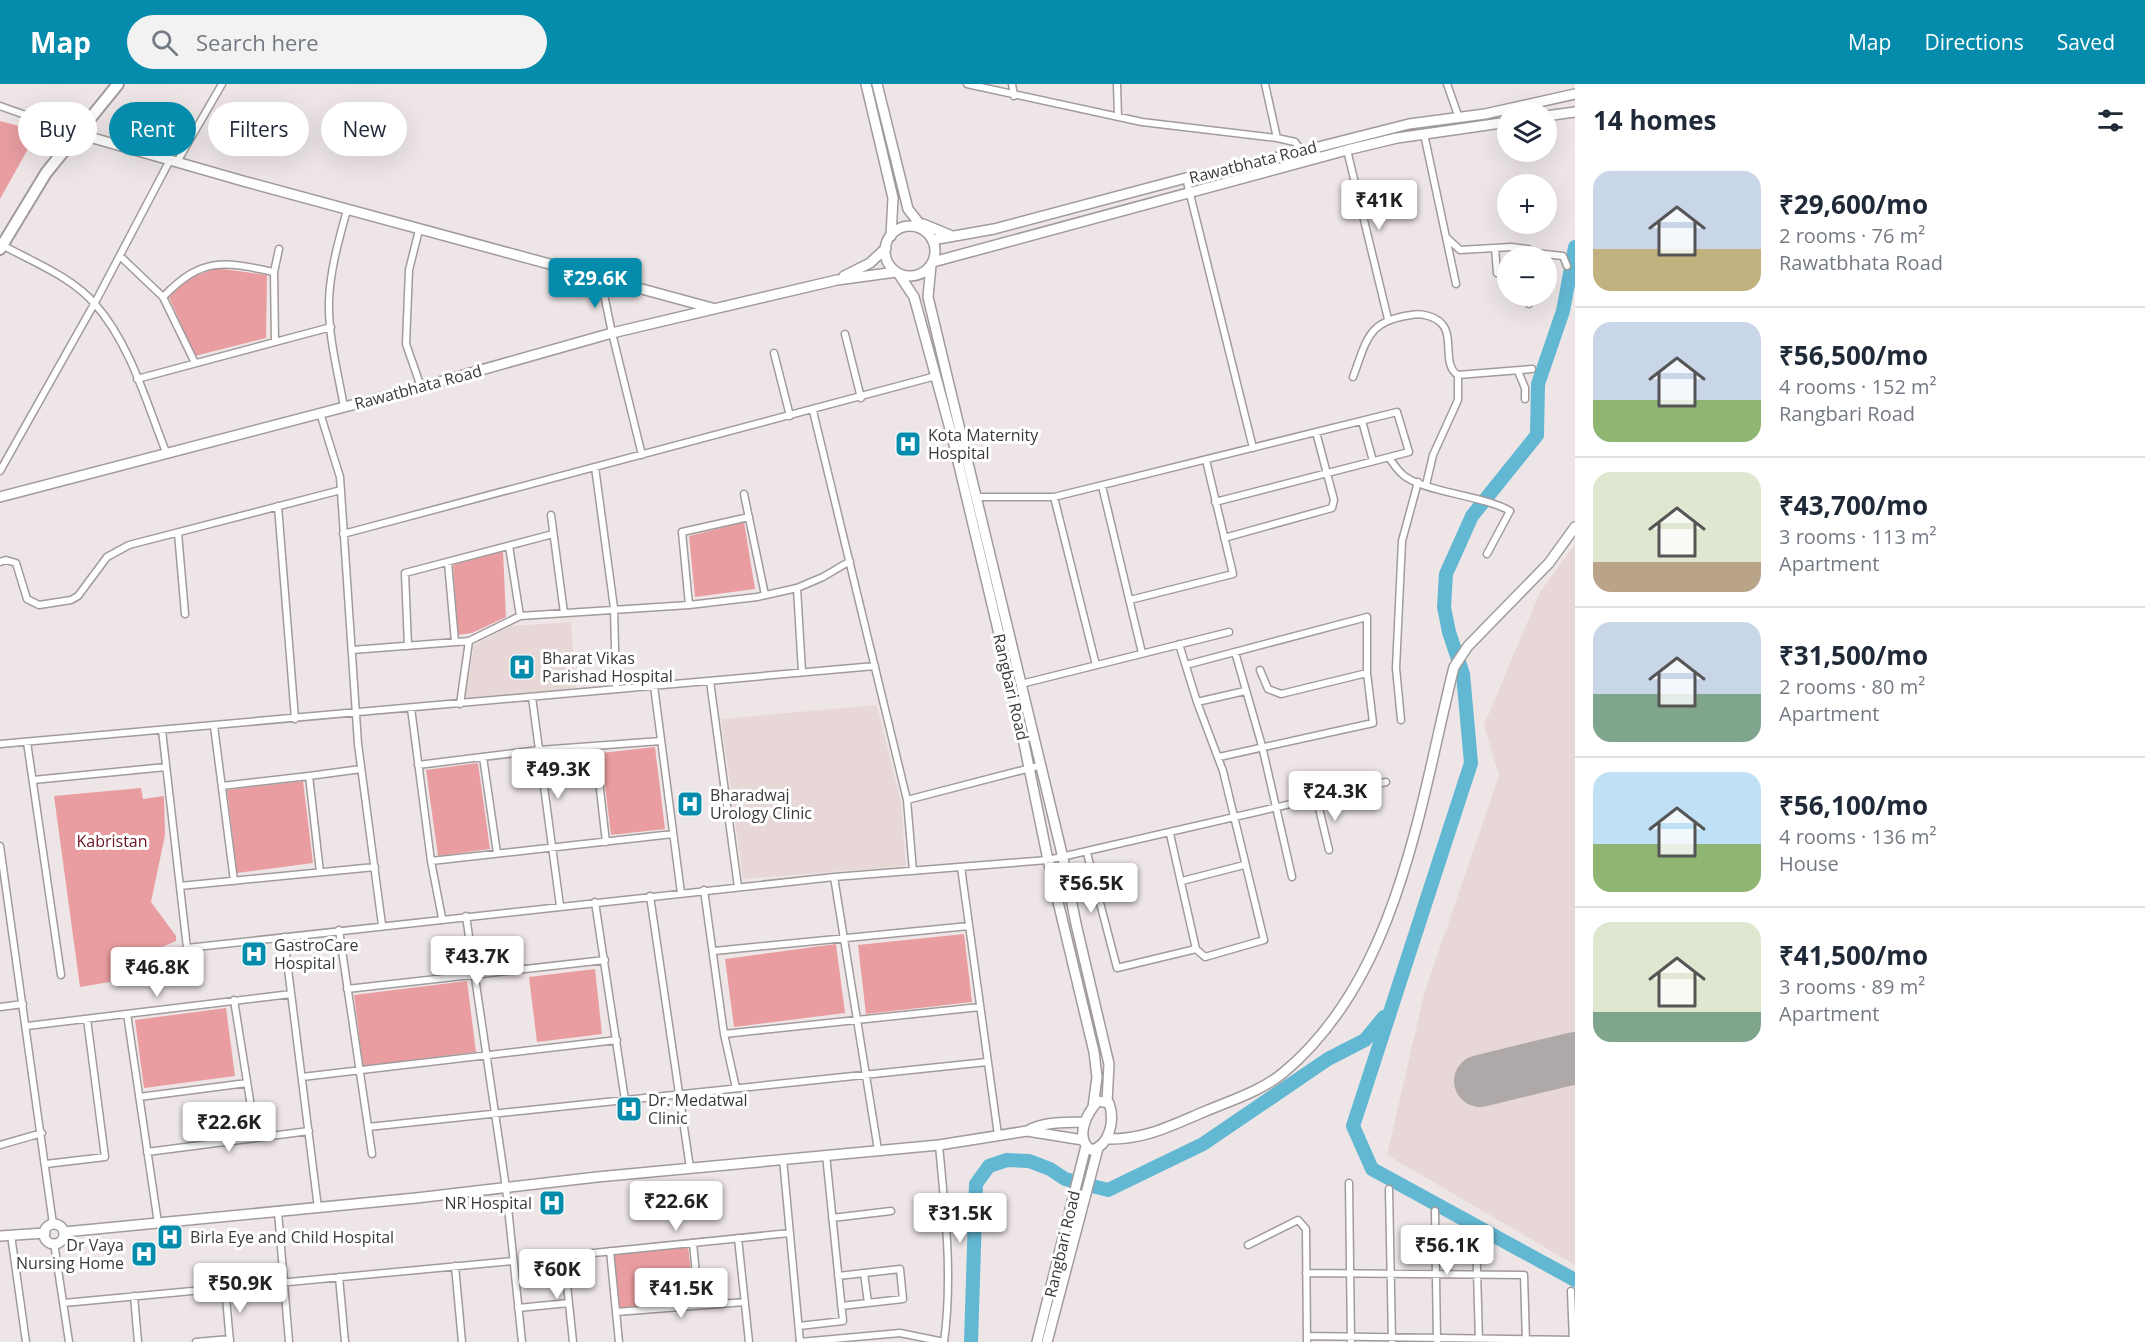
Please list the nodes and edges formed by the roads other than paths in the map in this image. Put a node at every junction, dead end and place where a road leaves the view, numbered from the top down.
1 (118, 84) edge
2 (222, 84) edge
3 (867, 84) edge
4 (877, 84) edge
5 (967, 84) edge
6 (1012, 84) edge
7 (1118, 84) edge
8 (1265, 84) edge
9 (1447, 84) edge
10 (1575, 94) edge
11 (1014, 96) junction
12 (0, 106) edge
13 (97, 111) edge
14 (18, 112) edge
15 (1575, 112) edge
16 (1557, 115) edge
17 (1118, 117) junction
18 (1459, 118) junction
19 (1497, 124) edge
20 (1424, 134) junction
21 (1277, 138) junction
22 (97, 139) edge
23 (1302, 149) junction
24 (1347, 150) junction
25 (60, 156) edge
26 (1308, 160) junction
27 (173, 161) junction
28 (1186, 178) junction
29 (1189, 193) junction
30 (904, 194) junction
31 (893, 198) junction
32 (347, 210) junction
33 (913, 219) junction
34 (419, 230) junction
35 (891, 236) junction
36 (929, 236) junction
37 (956, 237) junction
38 (1446, 237) junction
39 (1, 247) edge
40 (886, 248) junction
41 (1495, 248) joint
42 (279, 249) dead end
43 (120, 256) junction
44 (1557, 256) edge
45 (932, 263) junction
46 (1567, 266) dead end
47 (274, 272) junction
48 (897, 272) junction
49 (1497, 273) dead end
50 (602, 280) junction
51 (837, 280) junction
52 (1456, 284) dead end
53 (163, 297) junction
54 (95, 303) junction
55 (714, 308) junction
56 (1388, 319) junction
57 (331, 327) junction
58 (612, 333) junction
59 (845, 334) dead end
60 (275, 342) junction
61 (774, 354) dead end
62 (195, 363) junction
63 (1532, 369) dead end
64 (1518, 371) junction
65 (1458, 375) junction
66 (936, 376) junction
67 (1353, 377) dead end
68 (137, 379) junction
69 (421, 387) junction
70 (861, 398) junction
71 (1525, 399) dead end
72 (344, 407) junction
73 (813, 411) junction
74 (320, 413) junction
75 (790, 417) junction
76 (1362, 421) junction
77 (1316, 432) junction
78 (1253, 448) junction
79 (166, 452) junction
80 (642, 454) junction
81 (1389, 458) junction
82 (1206, 460) junction
83 (1373, 461) junction
84 (595, 466) junction
85 (0, 471) edge
86 (1328, 473) junction
87 (1418, 482) junction
88 (1426, 484) junction
89 (1102, 486) junction
90 (340, 490) junction
91 (744, 494) dead end
92 (0, 497) edge
93 (976, 497) junction
94 (1054, 497) junction
95 (1215, 502) junction
96 (278, 506) junction
97 (551, 515) dead end
98 (749, 517) junction
99 (1575, 527) edge
100 (178, 533) junction
101 (343, 534) junction
102 (553, 534) junction
103 (1224, 538) junction
104 (509, 546) junction
105 (1487, 554) dead end
106 (850, 561) junction
107 (0, 562) edge
108 (448, 562) junction
109 (797, 588) junction
110 (765, 595) junction
111 (1130, 600) junction
112 (689, 605) junction
113 (614, 608) junction
114 (564, 613) junction
115 (185, 615) dead end
116 (520, 616) junction
117 (1229, 632) dead end
118 (469, 640) junction
119 (455, 642) junction
120 (1179, 644) junction
121 (408, 646) junction
122 (352, 650) junction
123 (1235, 652) junction
124 (1143, 653) junction
125 (1096, 665) junction
126 (1186, 665) junction
127 (875, 666) junction
128 (1260, 670) dead end
129 (802, 672) junction
130 (1367, 673) junction
131 (710, 681) junction
132 (1021, 684) junction
133 (654, 686) junction
134 (616, 690) junction
135 (1245, 691) junction
136 (532, 697) junction
137 (1197, 702) junction
138 (460, 704) junction
139 (411, 708) junction
140 (356, 714) junction
141 (295, 719) junction
142 (1401, 720) dead end
143 (214, 726) junction
144 (162, 730) junction
145 (27, 741) junction
146 (661, 741) junction
147 (0, 744) edge
148 (595, 746) junction
149 (1262, 746) junction
150 (539, 750) junction
151 (483, 757) junction
152 (1219, 757) junction
153 (418, 765) junction
154 (1042, 765) junction
155 (166, 767) junction
156 (1029, 768) junction
157 (362, 769) junction
158 (309, 776) junction
159 (33, 780) junction
160 (1386, 782) dead end
161 (222, 786) junction
162 (907, 800) junction
163 (1317, 800) junction
164 (1276, 808) junction
165 (1235, 818) junction
166 (673, 834) junction
167 (1170, 834) junction
168 (606, 842) junction
169 (0, 846) edge
170 (552, 847) junction
171 (1329, 850) dead end
172 (497, 853) junction
173 (1087, 853) junction
174 (1063, 858) junction
175 (1048, 860) junction
176 (431, 861) junction
177 (1244, 865) junction
178 (375, 867) junction
179 (961, 867) junction
180 (913, 871) junction
181 (320, 872) junction
182 (834, 877) junction
183 (1292, 877) dead end
184 (2, 879) edge
185 (234, 881) junction
186 (1182, 881) junction
187 (180, 886) junction
188 (738, 887) junction
189 (704, 891) junction
190 (681, 893) junction
191 (650, 896) junction
192 (595, 902) junction
193 (560, 906) junction
194 (466, 916) junction
195 (442, 918) junction
196 (382, 925) junction
197 (969, 927) junction
198 (339, 930) junction
199 (284, 937) junction
200 (844, 939) junction
201 (1196, 950) junction
202 (714, 951) junction
203 (605, 960) junction
204 (61, 975) dead end
205 (475, 975) junction
206 (347, 989) junction
207 (291, 994) junction
208 (234, 1000) junction
209 (24, 1004) junction
210 (0, 1007) edge
211 (980, 1007) junction
212 (127, 1014) junction
213 (87, 1018) junction
214 (857, 1020) junction
215 (27, 1026) junction
216 (724, 1034) junction
217 (617, 1040) junction
218 (486, 1056) junction
219 (987, 1062) junction
220 (359, 1071) junction
221 (866, 1075) junction
222 (302, 1077) junction
223 (247, 1083) junction
224 (736, 1088) junction
225 (679, 1093) junction
226 (139, 1097) junction
227 (625, 1100) junction
228 (1107, 1102) junction
229 (1093, 1107) junction
230 (495, 1113) junction
231 (1085, 1122) junction
232 (368, 1127) junction
233 (309, 1131) junction
234 (1027, 1131) junction
235 (42, 1133) junction
236 (998, 1135) junction
237 (256, 1138) junction
238 (1107, 1139) junction
239 (1084, 1143) junction
240 (0, 1145) edge
241 (939, 1145) junction
242 (1098, 1148) junction
243 (878, 1150) junction
244 (147, 1152) junction
245 (372, 1154) dead end
246 (826, 1155) junction
247 (783, 1159) junction
248 (46, 1164) junction
249 (690, 1168) junction
250 (1349, 1183) dead end
251 (506, 1188) junction
252 (1389, 1189) dead end
253 (318, 1208) junction
254 (891, 1211) dead end
255 (1435, 1211) dead end
256 (278, 1212) junction
257 (832, 1218) junction
258 (158, 1223) junction
259 (53, 1224) junction
260 (64, 1232) junction
261 (45, 1233) junction
262 (790, 1233) junction
263 (11, 1235) junction
264 (1476, 1235) dead end
265 (0, 1236) edge
266 (738, 1238) junction
267 (54, 1243) junction
268 (693, 1243) junction
269 (1248, 1245) dead end
270 (610, 1251) junction
271 (513, 1261) junction
272 (455, 1266) junction
273 (864, 1273) junction
274 (1306, 1273) junction
275 (1349, 1274) junction
276 (1389, 1274) junction
277 (1435, 1274) junction
278 (1477, 1275) junction
279 (838, 1276) junction
280 (339, 1277) junction
281 (284, 1282) junction
282 (225, 1287) junction
283 (1571, 1291) dead end
284 (134, 1296) junction
285 (745, 1302) junction
286 (64, 1303) junction
287 (569, 1303) junction
288 (868, 1303) junction
289 (699, 1305) junction
290 (841, 1306) junction
291 (518, 1308) junction
292 (616, 1312) junction
293 (799, 1326) junction
294 (889, 1334) junction
295 (1307, 1339) edge
296 (1351, 1339) edge
297 (1392, 1340) edge
298 (1436, 1340) edge
299 (1479, 1340) edge
300 (230, 1341) edge
301 (1526, 1341) edge
302 (1573, 1341) edge
303 (26, 1342) edge
304 (69, 1342) edge
305 (138, 1342) edge
306 (196, 1342) edge
307 (289, 1342) edge
308 (345, 1342) edge
309 (462, 1342) edge
310 (522, 1342) edge
311 (573, 1342) edge
312 (619, 1342) edge
313 (749, 1342) edge
314 (800, 1342) edge
315 (888, 1342) edge
316 (944, 1342) edge
317 (1037, 1342) edge
318 (1047, 1342) edge

1 - 13 main road
2 - 27 street
3 - 31 street
4 - 30 street
5 - 11 street
6 - 11 street
7 - 17 street
8 - 21 street
9 - 18 street
10 - 18 street, Rawatbhata Road
11 - 17 street
12 - 14 street
15 - 16 street
17 - 21 street
18 - 23 street, Rawatbhata Road
19 - 20 street, Rawatbhata Road
20 - 24 street, Rawatbhata Road
20 - 38 street
21 - 23 street
22 - 27 street
23 - 26 street
23 - 28 street, Rawatbhata Road
24 - 26 street, Rawatbhata Road
24 - 56 street
25 - 39 main road
26 - 29 street, Rawatbhata Road
27 - 32 street
27 - 43 street
28 - 29 street
28 - 37 street, Rawatbhata Road
29 - 45 street, Rawatbhata Road
29 - 78 street
30 - 31 street
30 - 33 street
31 - 35 street
32 - 34 street
32 - 57 street
33 - 36 street
33 - 37 street
34 - 50 street
34 - 69 street
35 - 36 street
35 - 40 street
36 - 37 street, Rawatbhata Road
36 - 45 street
38 - 41 street
38 - 52 street
39 - 54 street
40 - 48 street
40 - 51 street, Rawatbhata Road
41 - 49 street
42 - 47 street
43 - 53 street
43 - 54 street
44 - 46 street
45 - 48 street
45 - 93 street, Rangbari Road
47 - 53 street
47 - 60 street
48 - 51 street, Rawatbhata Road
48 - 66 street, Rangbari Road
50 - 55 street
50 - 58 street
51 - 55 street, Rawatbhata Road
53 - 62 street
54 - 68 street
54 - 85 street
55 - 58 street, Rawatbhata Road
56 - 65 street
56 - 67 street
57 - 60 street
57 - 72 street
58 - 69 street, Rawatbhata Road
58 - 80 street
59 - 70 street
60 - 62 street
61 - 75 street
62 - 68 street
63 - 64 street
64 - 65 street
64 - 71 street
65 - 88 street
66 - 70 street
66 - 156 street, Rangbari Road
68 - 79 street
69 - 72 street, Rawatbhata Road
70 - 73 street
72 - 74 street, Rawatbhata Road
73 - 75 street
73 - 106 street
74 - 79 street, Rawatbhata Road
74 - 90 street
75 - 80 street
76 - 77 street
76 - 81 street
76 - 83 street
77 - 78 street
77 - 86 street
78 - 82 street
79 - 92 street, Rawatbhata Road
80 - 84 street
81 - 83 street
81 - 87 street
82 - 89 street
82 - 95 street
83 - 86 street
84 - 101 street
84 - 113 street
86 - 95 street
86 - 103 street
87 - 88 street
87 - 142 street
88 - 105 street
89 - 94 street
89 - 111 street
90 - 96 street
90 - 101 street
91 - 98 street
93 - 94 street
93 - 132 street, Rangbari Road
94 - 125 street
95 - 103 street
96 - 100 street
96 - 141 street
97 - 102 street
98 - 110 street
98 - 112 street
99 - 238 street
100 - 107 street
100 - 115 street
101 - 122 street
102 - 104 street
102 - 114 street
103 - 111 street
104 - 108 street
104 - 116 street
106 - 109 street
106 - 127 street
108 - 119 street
108 - 121 street
109 - 110 street
109 - 129 street
110 - 112 street
111 - 124 street
112 - 113 street
113 - 114 street
113 - 134 street
114 - 116 street
116 - 118 street
117 - 120 street
118 - 119 street
118 - 138 street
119 - 121 street
120 - 124 street
120 - 126 street
121 - 122 street
122 - 140 street
123 - 126 street
123 - 130 street
123 - 135 street
124 - 125 street
125 - 132 street
126 - 137 street
127 - 129 street
127 - 162 street
128 - 130 street
129 - 131 street
130 - 149 street
131 - 133 street
131 - 188 street
132 - 154 street, Rangbari Road
133 - 134 street
133 - 146 street
134 - 136 street
135 - 137 street
135 - 149 street
136 - 138 street
136 - 150 street
137 - 152 street
138 - 139 street
139 - 140 street
139 - 153 street
140 - 141 street
140 - 157 street
141 - 143 street
143 - 144 street
143 - 161 street
144 - 145 street
144 - 155 street
145 - 147 street
145 - 159 street
146 - 148 street
146 - 166 street
148 - 150 street
148 - 168 street
149 - 152 street
149 - 164 street
150 - 151 street
150 - 170 street
151 - 153 street
151 - 172 street
152 - 165 street
153 - 176 street
154 - 156 street
154 - 174 street, Rangbari Road
155 - 159 street
155 - 187 street
156 - 162 street
156 - 175 street, Rangbari Road
157 - 158 street
157 - 178 street
158 - 161 street
158 - 181 street
159 - 204 street
160 - 163 street
161 - 185 street
162 - 180 street
163 - 164 street
163 - 171 street
164 - 165 street
164 - 183 street
165 - 167 street
165 - 177 street
166 - 168 street
166 - 190 street
167 - 173 street
167 - 186 street
168 - 170 street
169 - 184 street
170 - 172 street
170 - 193 street
172 - 176 street
173 - 174 street
173 - 201 street
174 - 175 street
174 - 228 street, Rangbari Road
175 - 179 street
175 - 229 street, Rangbari Road
176 - 195 street
177 - 186 street
177 - 201 street
178 - 181 street
178 - 196 street
179 - 180 street
179 - 197 street
180 - 182 street
181 - 185 street
182 - 188 street
182 - 200 street
184 - 209 street
185 - 187 street
186 - 201 street
187 - 199 street
188 - 189 street
189 - 190 street
189 - 202 street
190 - 191 street
191 - 192 street
191 - 225 street
192 - 193 street
192 - 203 street
193 - 194 street
194 - 195 street
194 - 205 street
195 - 196 street
196 - 198 street
197 - 200 street
197 - 211 street
198 - 199 street
198 - 206 street
199 - 207 street
200 - 202 street
200 - 214 street
202 - 216 street
203 - 205 street
203 - 217 street
205 - 206 street
205 - 218 street
206 - 220 street
207 - 208 street
207 - 222 street
208 - 212 street
208 - 223 street
209 - 210 street
209 - 215 street
211 - 214 street
211 - 219 street
212 - 213 street
212 - 226 street
213 - 215 street
213 - 248 street
214 - 216 street
214 - 221 street
215 - 235 street
216 - 224 street
217 - 218 street
217 - 227 street
218 - 220 street
218 - 230 street
219 - 221 street
219 - 236 street
220 - 222 street
220 - 232 street
221 - 224 street
221 - 243 street
222 - 233 street
223 - 226 street
223 - 237 street
224 - 225 street
225 - 227 street
225 - 249 street
226 - 244 street
227 - 230 street
228 - 229 street
228 - 238 street, Rangbari Road
229 - 231 street
230 - 232 street
230 - 251 street
231 - 234 street
231 - 239 street, Rangbari Road
232 - 245 street
233 - 237 street
233 - 253 street
234 - 236 street
234 - 239 street
235 - 240 street
235 - 248 street
236 - 241 street
237 - 244 street
238 - 242 street
239 - 242 street
239 - 317 street, Rangbari Road
241 - 243 street
241 - 316 street
242 - 318 street, Rangbari Road
243 - 246 street
244 - 258 street
246 - 247 street
246 - 257 street
247 - 249 street
247 - 262 street
248 - 259 street
249 - 251 street
250 - 275 street
251 - 253 street
251 - 271 street
252 - 276 street
253 - 256 street
254 - 257 street
255 - 277 street
256 - 258 street
256 - 281 street
257 - 279 street
258 - 260 street
259 - 260 street
259 - 261 street
260 - 267 street
261 - 263 street
261 - 267 street
262 - 266 street
262 - 293 street
263 - 265 street
263 - 303 street
264 - 278 street
266 - 268 street
266 - 285 street
267 - 286 street
268 - 270 street
268 - 289 street
269 - 274 street
270 - 287 street
270 - 292 street
271 - 272 street
271 - 291 street
272 - 280 street
272 - 309 street
273 - 279 street
273 - 288 street
273 - 288 street
274 - 275 street
274 - 295 street
275 - 276 street
275 - 296 street
276 - 277 street
276 - 297 street
277 - 278 street
277 - 298 street
278 - 299 street
278 - 301 street
279 - 290 street
280 - 281 street
280 - 308 street
281 - 282 street
281 - 307 street
282 - 284 street
282 - 300 street
283 - 302 street
284 - 286 street
284 - 305 street
285 - 289 street
285 - 313 street
286 - 304 street
287 - 291 street
287 - 311 street
288 - 290 street
289 - 292 street
290 - 293 street
291 - 310 street
292 - 312 street
293 - 314 street
294 - 314 street
294 - 315 street
294 - 316 street
295 - 296 street
296 - 297 street
297 - 298 street
298 - 299 street
299 - 301 street
300 - 306 street
301 - 302 street

